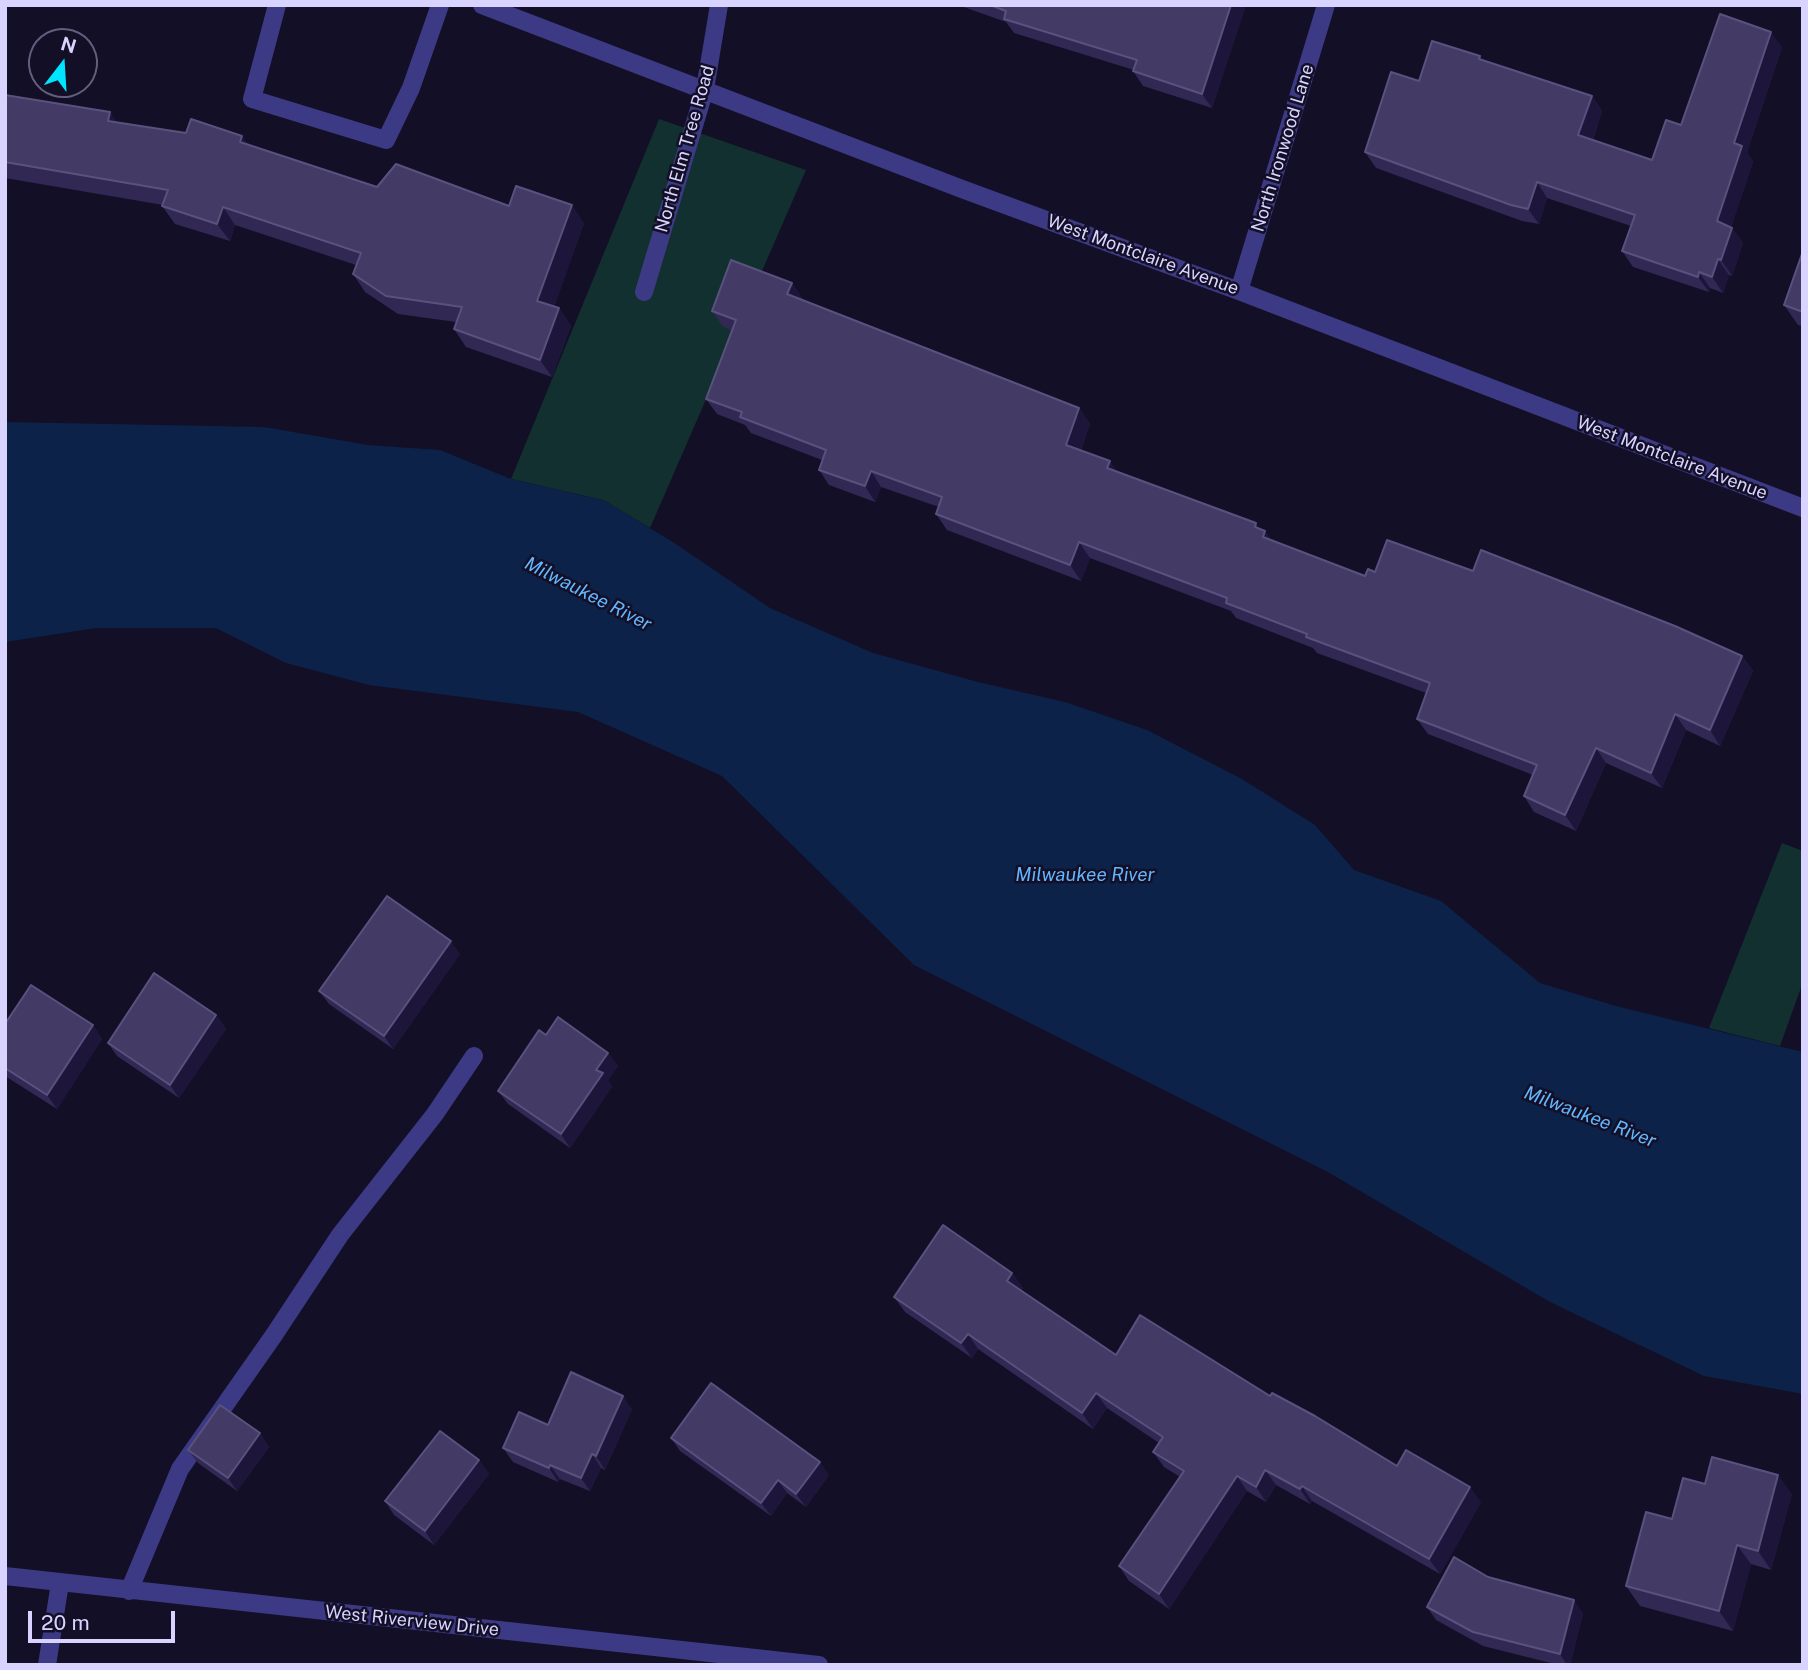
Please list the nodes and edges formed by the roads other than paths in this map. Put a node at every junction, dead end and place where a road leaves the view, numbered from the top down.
1 (277, 5) edge
2 (440, 5) edge
3 (482, 5) edge
4 (719, 5) edge
5 (1326, 5) edge
6 (705, 89) junction
7 (1239, 291) junction
8 (644, 292) dead end
9 (1803, 508) edge
10 (474, 1056) dead end
11 (5, 1576) edge
12 (60, 1583) junction
13 (129, 1591) junction
14 (47, 1665) edge
15 (819, 1665) edge

1 - 2 street
3 - 6 street, West Montclaire Avenue
4 - 6 street, North Elm Tree Road
5 - 7 street, North Ironwood Lane
6 - 7 street, West Montclaire Avenue
6 - 8 street, North Elm Tree Road
7 - 9 street, West Montclaire Avenue
10 - 13 street
11 - 12 street, West Riverview Drive
12 - 13 street, West Riverview Drive
12 - 14 street
13 - 15 street, West Riverview Drive

